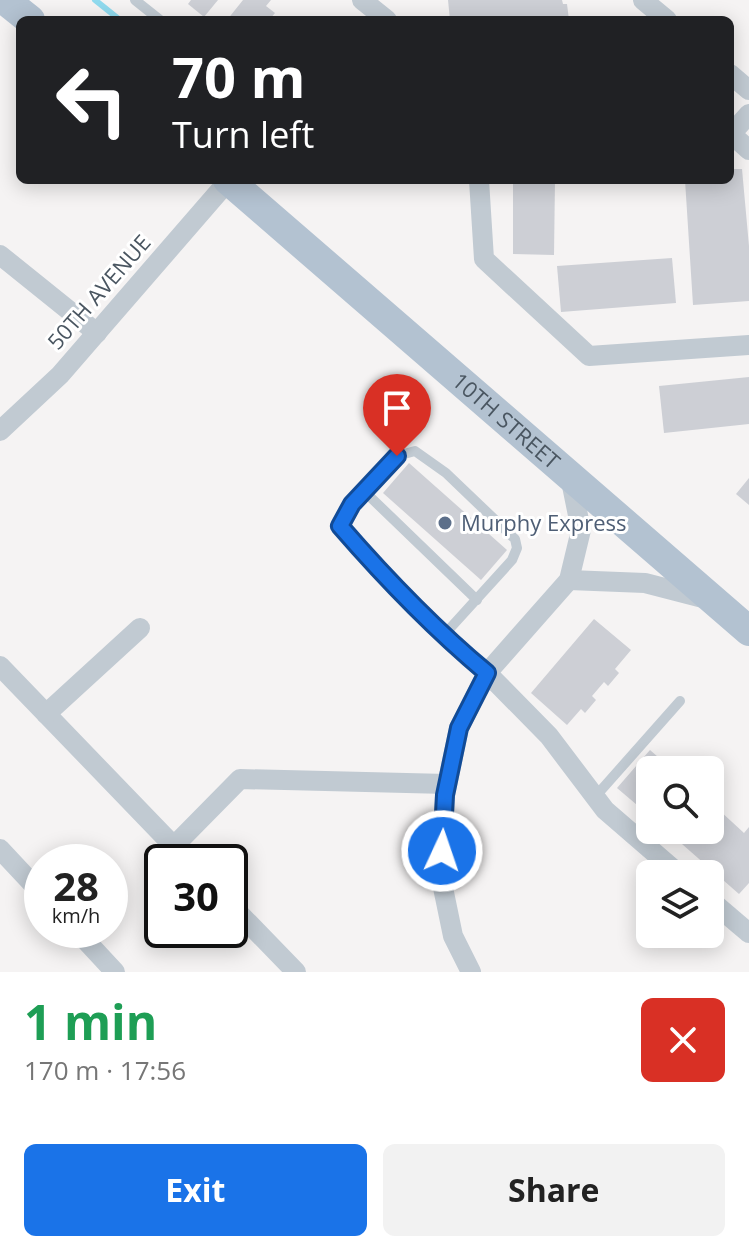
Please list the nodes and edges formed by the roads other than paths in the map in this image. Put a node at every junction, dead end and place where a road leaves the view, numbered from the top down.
1 (5, 0) edge
2 (135, 0) edge
3 (643, 0) edge
4 (25, 16) edge
5 (155, 16) edge
6 (662, 16) edge
7 (749, 114) edge
8 (734, 131) edge
9 (734, 137) edge
10 (749, 150) edge
11 (226, 184) edge
12 (234, 184) edge
13 (479, 184) edge
14 (0, 255) edge
15 (97, 333) junction
16 (749, 345) edge
17 (0, 431) edge
18 (570, 476) junction
19 (364, 491) junction
20 (569, 580) junction
21 (477, 600) junction
22 (710, 600) junction
23 (140, 628) dead end
24 (749, 631) edge
25 (443, 636) junction
26 (0, 666) edge
27 (487, 673) junction
28 (680, 701) dead end
29 (46, 714) junction
30 (447, 784) junction
31 (595, 797) junction
32 (172, 844) edge
33 (176, 844) edge
34 (0, 849) edge
35 (663, 860) edge
36 (24, 875) edge
37 (724, 912) edge
38 (248, 923) edge
39 (749, 933) edge
40 (93, 948) edge
41 (115, 972) edge
42 (296, 972) edge
43 (471, 972) edge

1 - 4 main road
2 - 5 lane
3 - 6 street
7 - 8 street
9 - 10 street
11 - 15 street, 50TH AVENUE
12 - 18 main road, 10TH STREET
13 - 16 street
14 - 15 street
15 - 17 street, 50TH AVENUE
18 - 20 street
18 - 22 main road, 10TH STREET
19 - 21 lane
19 - 21 lane
19 - 25 lane
20 - 22 street
20 - 27 street
21 - 25 lane
22 - 24 main road, 10TH STREET
23 - 29 street
25 - 27 lane
26 - 29 street
27 - 30 street
27 - 31 street
28 - 31 lane
29 - 32 street
30 - 33 street
30 - 43 street
31 - 35 street
34 - 36 street
37 - 39 street
38 - 42 street
40 - 41 street

